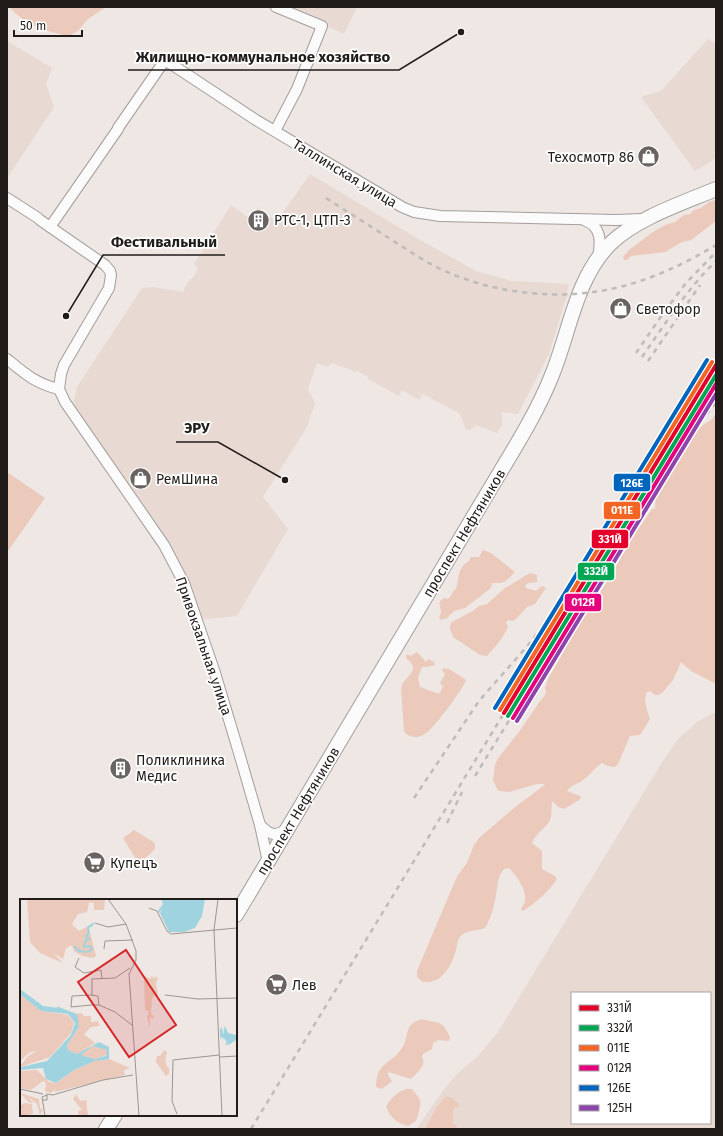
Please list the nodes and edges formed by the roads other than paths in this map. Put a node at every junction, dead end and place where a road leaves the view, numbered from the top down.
1 (276, 7) edge
2 (275, 131) junction
3 (716, 188) edge
4 (7, 198) edge
5 (651, 218) junction
6 (582, 220) junction
7 (50, 227) junction
8 (598, 258) junction
9 (7, 359) edge
10 (59, 389) junction
11 (260, 825) junction
12 (287, 829) junction
13 (268, 862) junction
14 (237, 913) edge
15 (114, 1116) edge
16 (106, 1129) edge

1 - 2 street
2 - 6 street, Таллинская улица
2 - 7 street, Таллинская улица
3 - 5 main road, проспект Нефтяников
4 - 7 street
5 - 6 street, Таллинская улица
5 - 8 main road, проспект Нефтяников
6 - 8 street
7 - 10 street
8 - 12 main road, проспект Нефтяников
9 - 10 street
10 - 11 street, Привокзальная улица
11 - 12 street
11 - 13 street, Привокзальная улица
12 - 13 main road, проспект Нефтяников
13 - 14 main road, проспект Нефтяников
15 - 16 main road

